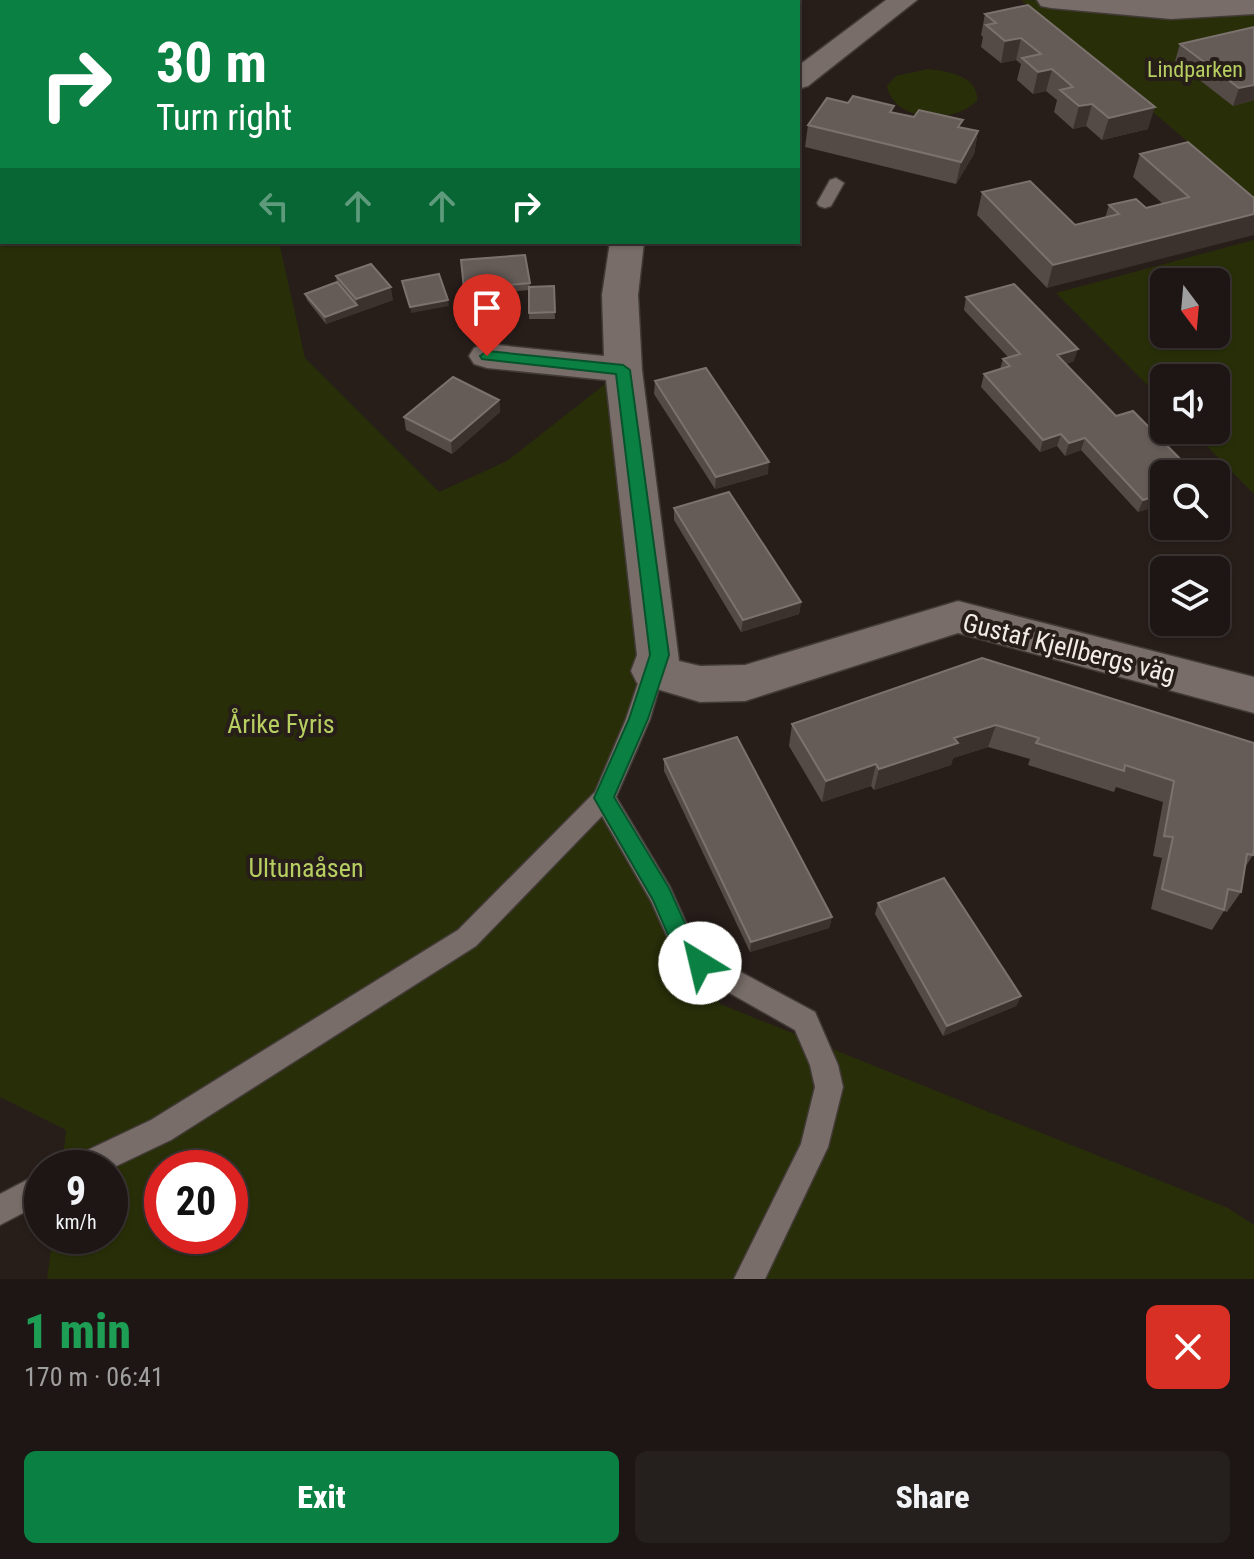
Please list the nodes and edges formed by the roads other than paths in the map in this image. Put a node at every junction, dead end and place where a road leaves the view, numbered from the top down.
1 (903, 0) edge
2 (1051, 0) edge
3 (1254, 6) edge
4 (800, 78) edge
5 (836, 183) dead end
6 (825, 203) dead end
7 (627, 244) edge
8 (487, 356) dead end
9 (623, 370) junction
10 (653, 671) junction
11 (1254, 695) edge
12 (604, 798) junction
13 (117, 1150) edge
14 (24, 1197) edge
15 (0, 1210) edge
16 (749, 1279) edge

1 - 4 street
2 - 3 street
5 - 6 lane
7 - 9 street
8 - 9 street
9 - 10 street
10 - 11 street, Gustaf Kjellbergs väg
10 - 12 lane
12 - 13 lane
12 - 16 lane
14 - 15 lane

